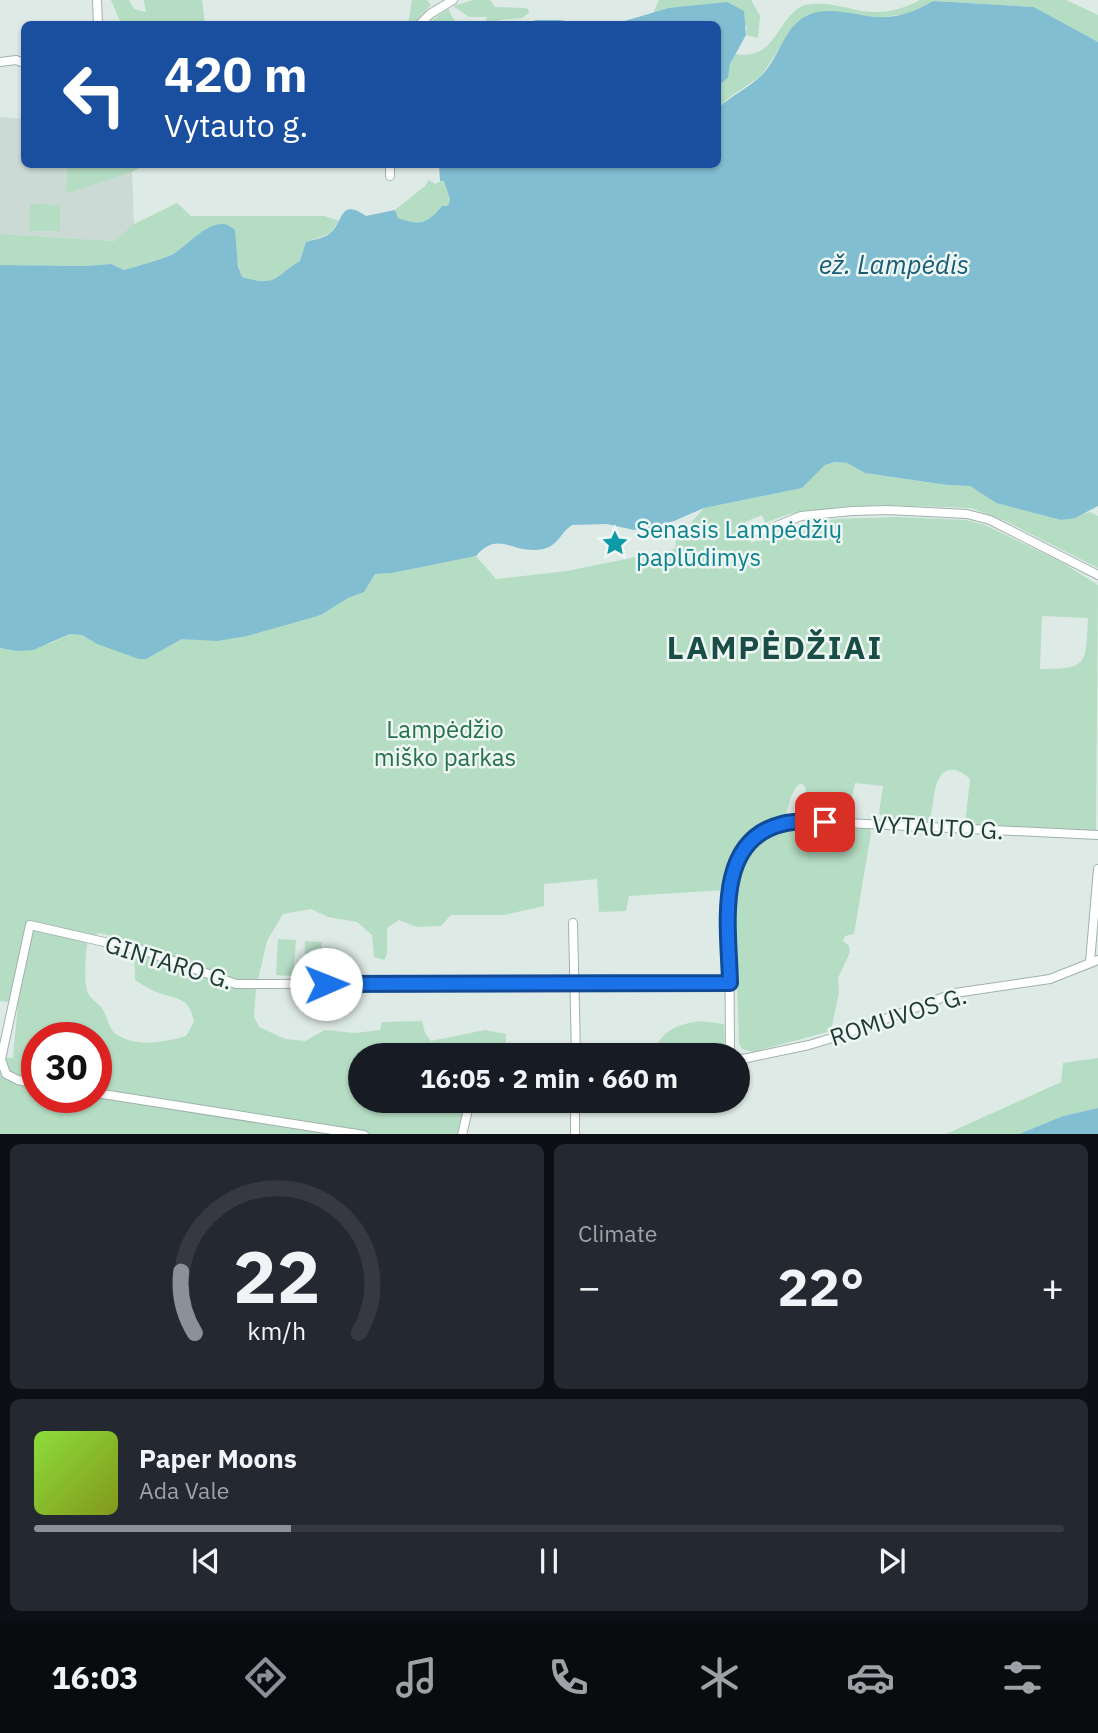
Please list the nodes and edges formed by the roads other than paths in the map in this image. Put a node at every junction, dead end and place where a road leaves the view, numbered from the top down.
1 (97, 0) edge
2 (453, 0) edge
3 (98, 21) edge
4 (423, 21) edge
5 (0, 62) edge
6 (21, 62) edge
7 (390, 168) edge
8 (390, 176) dead end
9 (747, 532) dead end
10 (1098, 575) edge
11 (1098, 835) edge
12 (1098, 869) edge
13 (573, 923) dead end
14 (1094, 961) edge
15 (575, 983) junction
16 (730, 983) junction
17 (576, 1043) edge
18 (730, 1043) edge
19 (750, 1057) edge
20 (21, 1081) edge
21 (112, 1096) edge
22 (467, 1113) edge
23 (576, 1113) edge
24 (358, 1134) edge
25 (462, 1134) edge
26 (575, 1134) edge

1 - 3 street
2 - 4 street
5 - 6 street
7 - 8 street
9 - 10 street
11 - 16 street, VYTAUTO G.
12 - 14 street
13 - 15 street
14 - 19 street, ROMUVOS G.
15 - 16 street, GINTARO G.
15 - 17 street
15 - 20 street, GINTARO G.
16 - 18 street, VYTAUTO G.
21 - 24 street
22 - 25 street
23 - 26 street

